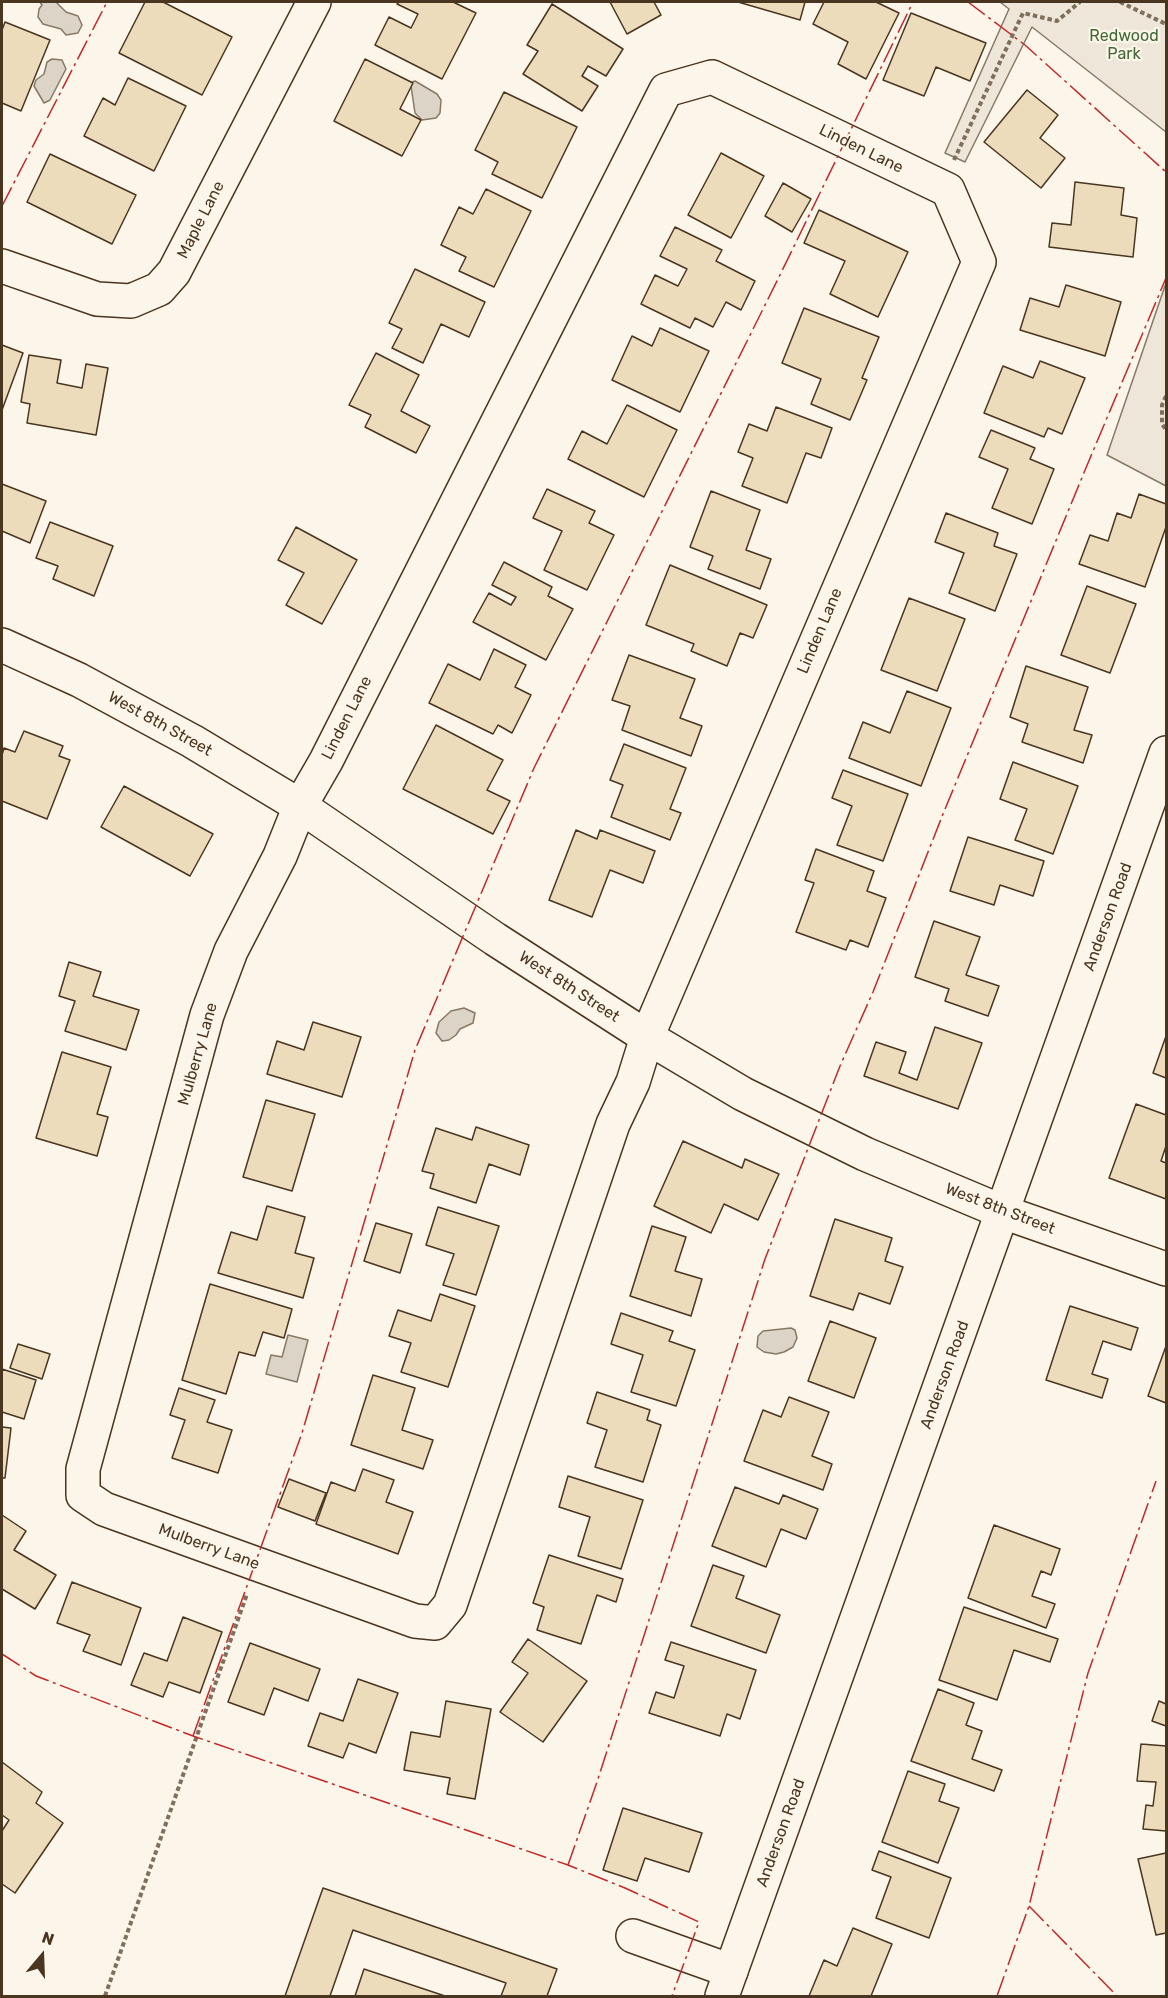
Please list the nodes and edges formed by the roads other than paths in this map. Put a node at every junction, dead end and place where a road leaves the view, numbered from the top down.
1 (314, 2) edge
2 (2, 266) edge
3 (2, 645) edge
4 (1167, 753) edge
5 (300, 806) junction
6 (647, 1037) junction
7 (1003, 1212) junction
8 (1167, 1269) edge
9 (633, 1936) dead end
10 (727, 1984) edge

1 - 2 street, Maple Lane
3 - 5 street, West 8th Street
4 - 7 street, Anderson Road
5 - 6 street, West 8th Street
5 - 6 street, Mulberry Lane
5 - 6 street, Linden Lane
6 - 7 street, West 8th Street
7 - 8 street, West 8th Street
7 - 10 street, Anderson Road
9 - 10 street

